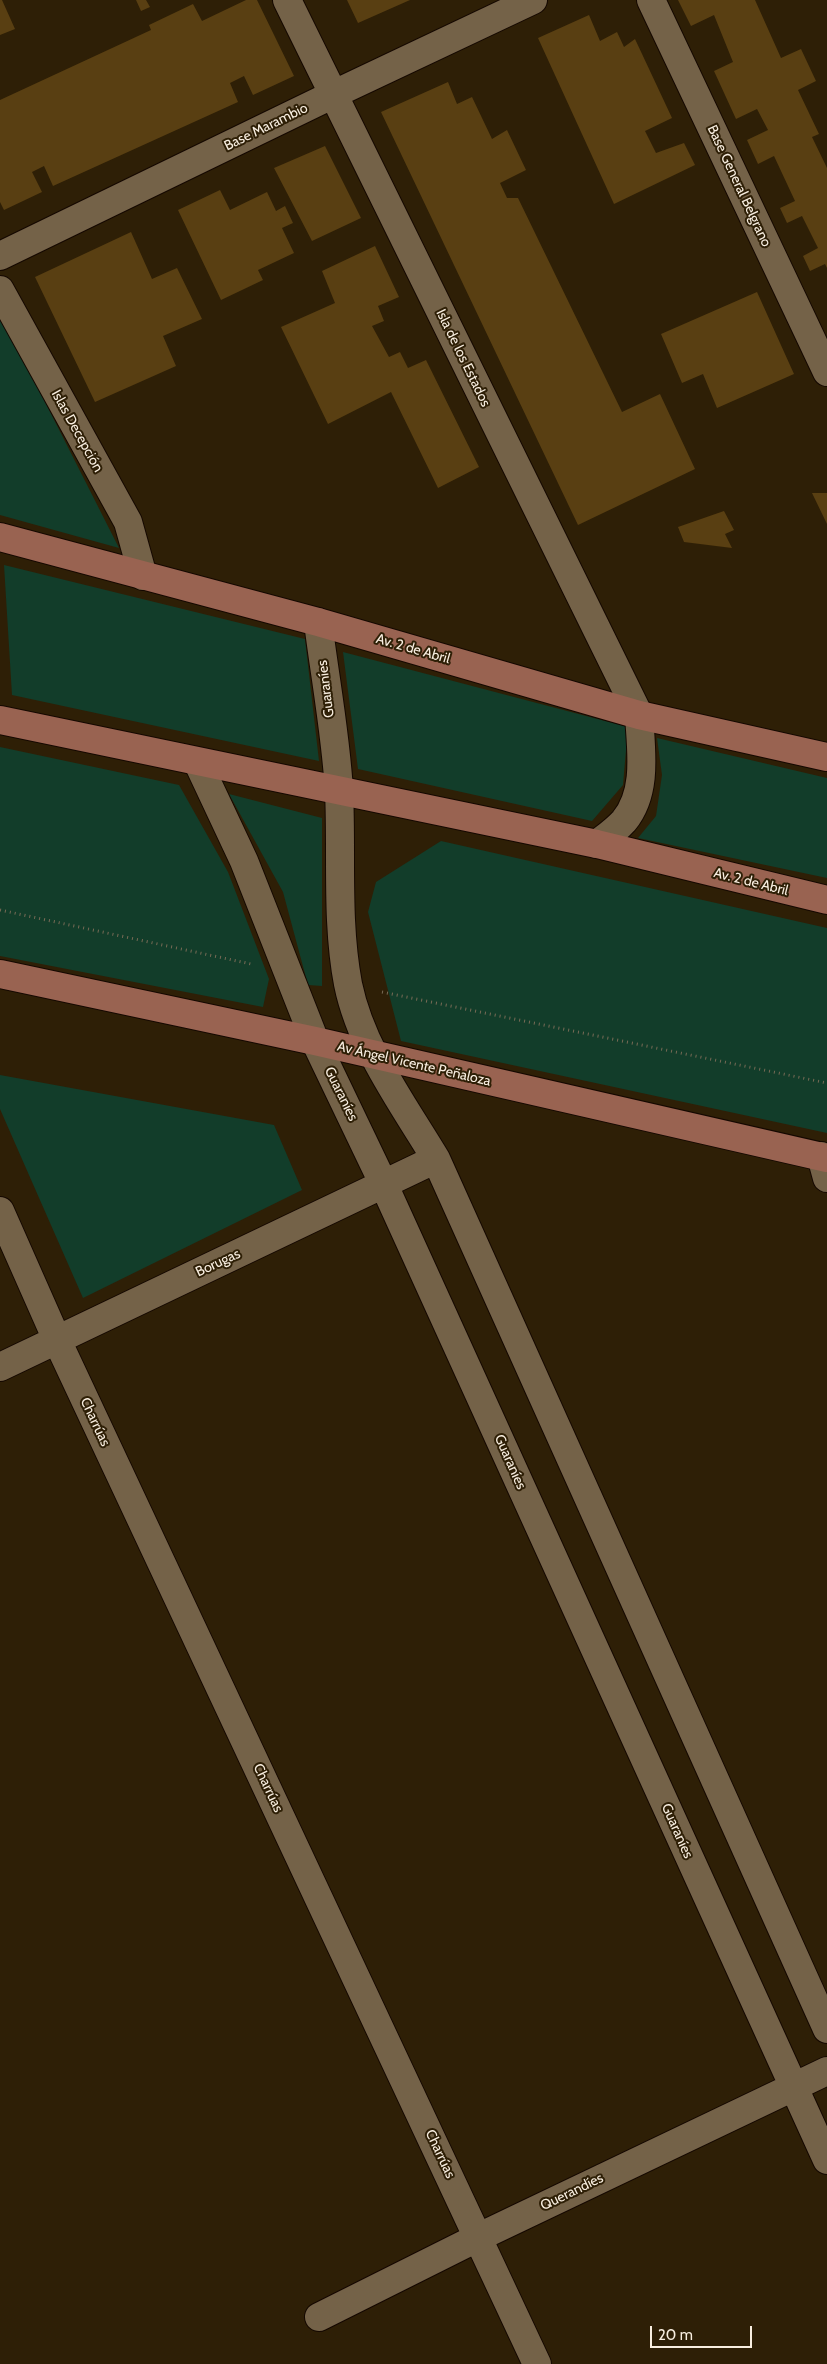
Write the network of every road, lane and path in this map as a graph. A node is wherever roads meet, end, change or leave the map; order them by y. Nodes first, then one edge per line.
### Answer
1 (287, 0) edge
2 (533, 0) edge
3 (651, 0) edge
4 (332, 95) junction
5 (0, 256) edge
6 (0, 290) edge
7 (827, 372) edge
8 (0, 538) edge
9 (144, 576) junction
10 (318, 622) junction
11 (639, 715) junction
12 (0, 720) edge
13 (827, 757) edge
14 (198, 762) junction
15 (339, 790) junction
16 (597, 844) junction
17 (827, 900) edge
18 (0, 910) edge
19 (289, 972) junction
20 (0, 974) edge
21 (348, 984) junction
22 (316, 1041) junction
23 (374, 1056) junction
24 (827, 1083) edge
25 (436, 1159) junction
26 (825, 1164) edge
27 (384, 1185) junction
28 (0, 1211) edge
29 (56, 1340) junction
30 (0, 1367) edge
31 (827, 2029) edge
32 (827, 2071) edge
33 (793, 2086) junction
34 (827, 2160) edge
35 (479, 2237) junction
36 (319, 2317) dead end
37 (537, 2364) edge

1 - 4 street, Isla de los Estados
2 - 4 street, Base Marambio
3 - 7 street, Base General Belgrano
4 - 5 street, Base Marambio
4 - 11 street, Isla de los Estados
6 - 9 street, Islas Decepción
8 - 9 main road, Av. 2 de Abril
9 - 10 main road, Av. 2 de Abril
10 - 11 main road, Av. 2 de Abril
10 - 15 street, Guaraníes
11 - 13 main road, Av. 2 de Abril
11 - 16 street
12 - 14 main road, Av. 2 de Abril
14 - 15 main road, Av. 2 de Abril
14 - 19 street, Guaraníes
15 - 16 main road, Av. 2 de Abril
15 - 21 street, Guaraníes
16 - 17 main road, Av. 2 de Abril
18 - 19 path
19 - 22 street, Guaraníes
20 - 22 main road, Av Ángel Vicente Peñaloza
21 - 23 street, Guaraníes
21 - 24 path
22 - 23 main road, Av Ángel Vicente Peñaloza
22 - 27 street, Guaraníes
23 - 25 street, Guaraníes
23 - 26 main road, Av Ángel Vicente Peñaloza
25 - 27 street, Borugas
25 - 31 street, Guaraníes
27 - 29 street, Borugas
27 - 33 street, Guaraníes
28 - 29 street, Charrúas
29 - 30 street, Borugas
29 - 35 street, Charrúas
32 - 33 street, Querandíes
33 - 34 street, Guaraníes
33 - 35 street, Querandíes
35 - 36 street, Querandíes
35 - 37 street, Charrúas

